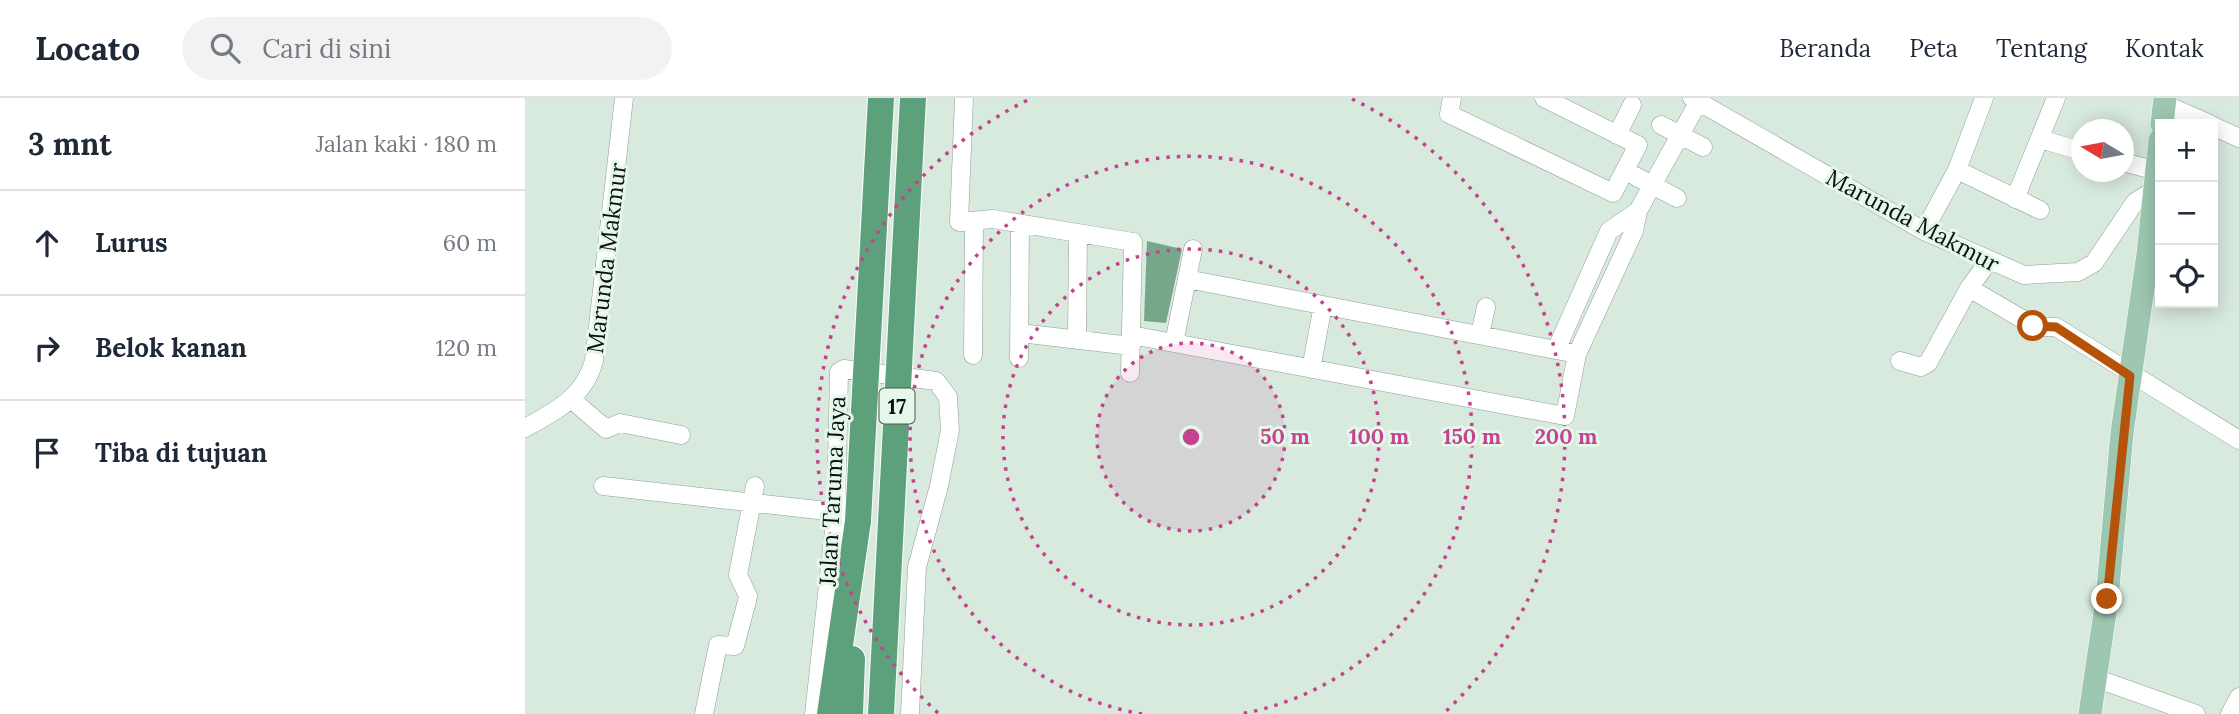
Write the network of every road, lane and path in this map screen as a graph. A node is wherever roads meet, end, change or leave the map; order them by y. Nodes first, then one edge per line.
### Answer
1 (624, 98) edge
2 (881, 98) edge
3 (913, 98) edge
4 (964, 98) edge
5 (1453, 98) edge
6 (1544, 98) edge
7 (1984, 98) edge
8 (2056, 98) edge
9 (1696, 99) edge
10 (1569, 104) edge
11 (1632, 105) dead end
12 (2164, 109) edge
13 (2193, 119) edge
14 (1661, 125) dead end
15 (2218, 128) edge
16 (1617, 135) junction
17 (1680, 135) junction
18 (2239, 138) edge
19 (2040, 139) junction
20 (1703, 147) dead end
21 (2071, 148) edge
22 (2134, 169) edge
23 (1957, 170) junction
24 (1635, 176) dead end
25 (2155, 181) junction
26 (1652, 185) junction
27 (1677, 198) dead end
28 (2015, 199) junction
29 (2040, 210) dead end
30 (1638, 211) junction
31 (974, 221) junction
32 (1020, 224) junction
33 (1924, 231) junction
34 (1079, 233) junction
35 (1192, 249) dead end
36 (1989, 261) junction
37 (1187, 279) junction
38 (1969, 288) junction
39 (1323, 305) junction
40 (1486, 307) dead end
41 (1020, 333) junction
42 (1480, 335) junction
43 (1077, 340) junction
44 (1131, 340) junction
45 (1174, 343) junction
46 (1556, 350) junction
47 (1577, 354) junction
48 (973, 355) dead end
49 (1019, 358) dead end
50 (1900, 361) dead end
51 (1311, 369) junction
52 (1131, 373) dead end
53 (2130, 376) junction
54 (571, 399) junction
55 (525, 428) edge
56 (681, 435) dead end
57 (2239, 440) edge
58 (603, 486) dead end
59 (754, 494) junction
60 (847, 517) junction
61 (2095, 678) junction
62 (2239, 697) edge
63 (704, 714) edge
64 (814, 714) edge
65 (830, 714) edge
66 (850, 714) edge
67 (881, 714) edge
68 (910, 714) edge
69 (2089, 714) edge
70 (2196, 714) edge
71 (2230, 714) edge

1 - 54 street, Marunda Makmur
2 - 60 highway, 17, bridge
3 - 67 highway, 17, bridge
4 - 31 street
5 - 16 street
6 - 10 street
7 - 23 street
8 - 19 street
9 - 17 street
9 - 33 street, Marunda Makmur
10 - 16 street
11 - 16 street
12 - 13 street
14 - 17 street
15 - 18 street
17 - 20 street
17 - 26 street
19 - 21 street
19 - 28 street
22 - 25 street
23 - 28 street
23 - 33 street
24 - 26 street
25 - 36 street, Marunda Makmur
25 - 53 main road
26 - 27 street
26 - 30 street
28 - 29 street
30 - 46 street
30 - 47 street
31 - 32 street
31 - 48 street
32 - 34 street
32 - 41 street
33 - 36 street, Marunda Makmur
34 - 43 street
34 - 44 street
35 - 37 street
36 - 38 street
37 - 39 street
37 - 45 street
38 - 50 street
38 - 53 street
39 - 42 street
39 - 51 street
40 - 42 street
41 - 43 street
41 - 49 street
42 - 46 street
43 - 44 street
44 - 45 street
44 - 52 street
45 - 51 street
46 - 47 street
47 - 51 street
53 - 57 street
53 - 61 main road
54 - 55 street, Marunda Makmur
54 - 56 street
58 - 59 street
59 - 60 street
59 - 63 street
60 - 64 street, Jalan Taruma Jaya
60 - 65 highway
60 - 66 highway, 17
60 - 68 street, Jalan Taruma Jaya
61 - 69 main road
61 - 70 street
62 - 71 street

